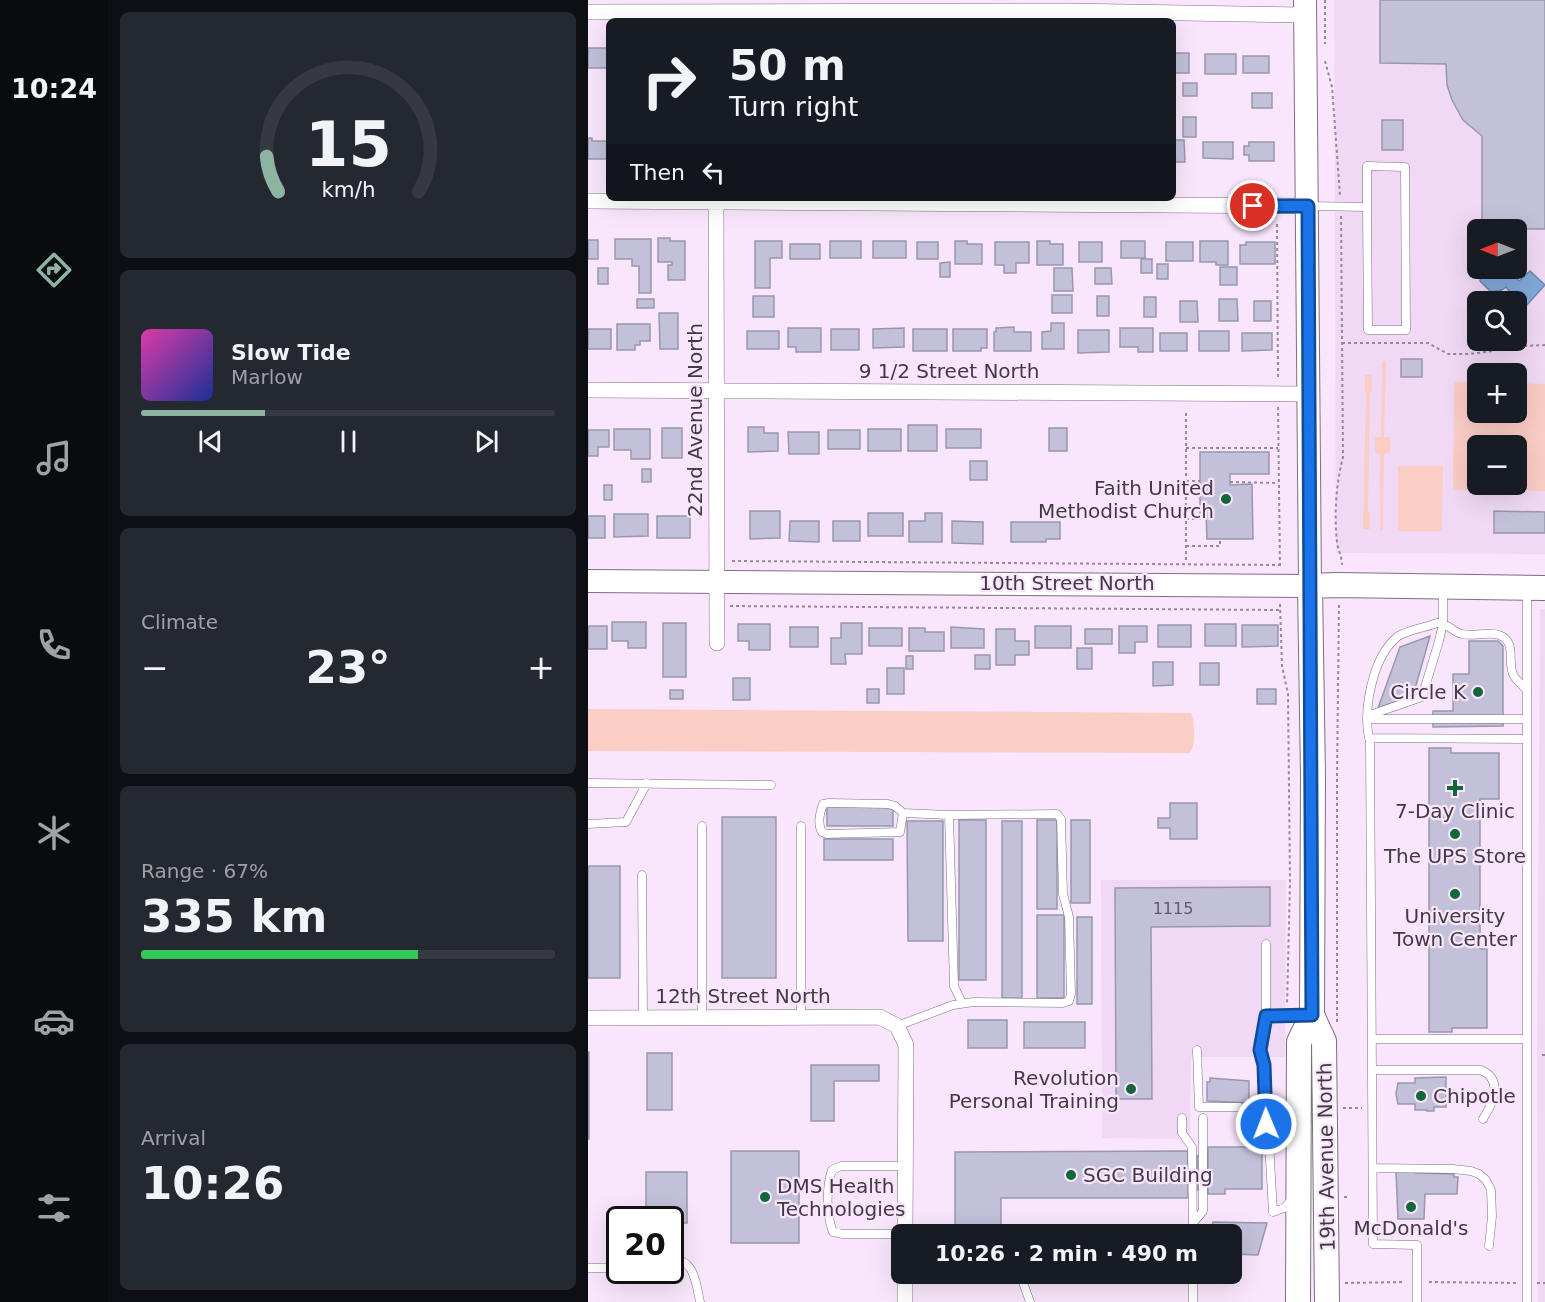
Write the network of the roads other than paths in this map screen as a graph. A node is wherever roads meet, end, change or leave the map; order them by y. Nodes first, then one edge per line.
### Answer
1 (1305, 8) edge
2 (716, 11) edge
3 (588, 12) edge
4 (588, 201) edge
5 (606, 201) edge
6 (716, 201) edge
7 (815, 201) edge
8 (1308, 206) junction
9 (1366, 207) junction
10 (588, 390) edge
11 (716, 391) junction
12 (1310, 394) junction
13 (588, 581) edge
14 (717, 581) junction
15 (1310, 586) junction
16 (1443, 586) junction
17 (1536, 588) edge
18 (1443, 623) junction
19 (717, 643) dead end
20 (1527, 690) junction
21 (1367, 717) junction
22 (1527, 719) junction
23 (1369, 738) junction
24 (1527, 739) junction
25 (588, 783) edge
26 (647, 783) junction
27 (771, 785) dead end
28 (903, 813) junction
29 (949, 815) junction
30 (588, 824) edge
31 (702, 826) dead end
32 (801, 826) dead end
33 (642, 875) dead end
34 (1266, 944) dead end
35 (962, 1003) junction
36 (1312, 1015) junction
37 (1266, 1016) junction
38 (702, 1017) junction
39 (801, 1017) junction
40 (588, 1018) edge
41 (643, 1018) junction
42 (897, 1026) junction
43 (1372, 1039) junction
44 (1527, 1039) junction
45 (1197, 1050) dead end
46 (1372, 1070) junction
47 (1182, 1118) dead end
48 (1203, 1118) dead end
49 (1255, 1118) dead end
50 (1483, 1119) dead end
51 (905, 1166) junction
52 (1373, 1168) junction
53 (1298, 1192) junction
54 (1192, 1223) joint
55 (905, 1224) edge
56 (891, 1234) edge
57 (1489, 1246) dead end
58 (684, 1261) edge
59 (588, 1268) edge
60 (606, 1268) edge
61 (905, 1284) edge
62 (1024, 1284) edge
63 (1193, 1284) edge
64 (1336, 1296) edge
65 (700, 1302) edge
66 (905, 1302) edge
67 (1030, 1302) edge
68 (1193, 1302) edge
69 (1298, 1302) edge
70 (1417, 1302) edge
71 (1527, 1302) edge

1 - 2 street
1 - 8 street, 19th Avenue North
2 - 3 street
4 - 5 street
6 - 11 street, 22nd Avenue North
7 - 8 street
8 - 9 lane
8 - 12 street, 19th Avenue North
9 - 9 lane
10 - 11 street, 9 1/2 Street North
11 - 12 street, 9 1/2 Street North
11 - 14 street, 22nd Avenue North
12 - 15 street, 19th Avenue North
13 - 14 street, 10th Street North
14 - 15 street, 10th Street North
14 - 19 street, 22nd Avenue North
15 - 16 main road, 10th Street North
15 - 36 main road, 19th Avenue North
16 - 17 main road, 10th Street North
16 - 18 lane
17 - 20 lane
18 - 20 lane
18 - 21 lane
18 - 21 lane
20 - 22 lane
21 - 22 lane
21 - 23 lane
22 - 24 lane
23 - 24 lane
23 - 43 lane
24 - 44 lane
25 - 26 lane
26 - 27 lane
26 - 30 lane
28 - 28 lane
28 - 29 lane
29 - 35 lane
29 - 35 lane
31 - 38 lane
32 - 39 lane
33 - 41 lane
34 - 37 lane
35 - 42 lane
36 - 37 lane
36 - 53 main road, 19th Avenue North
36 - 64 main road, 19th Avenue North
37 - 53 lane
38 - 39 street, 12th Street North
38 - 41 street, 12th Street North
39 - 42 street, 12th Street North
40 - 41 street, 12th Street North
42 - 51 street
43 - 44 lane
43 - 46 lane
44 - 71 lane
45 - 49 lane
46 - 50 lane
46 - 52 lane
47 - 54 lane
48 - 54 lane
51 - 55 street
51 - 56 lane
52 - 57 lane
52 - 70 lane
53 - 69 main road, 19th Avenue North
58 - 65 lane
59 - 60 lane
61 - 66 street
62 - 67 lane
63 - 68 lane

